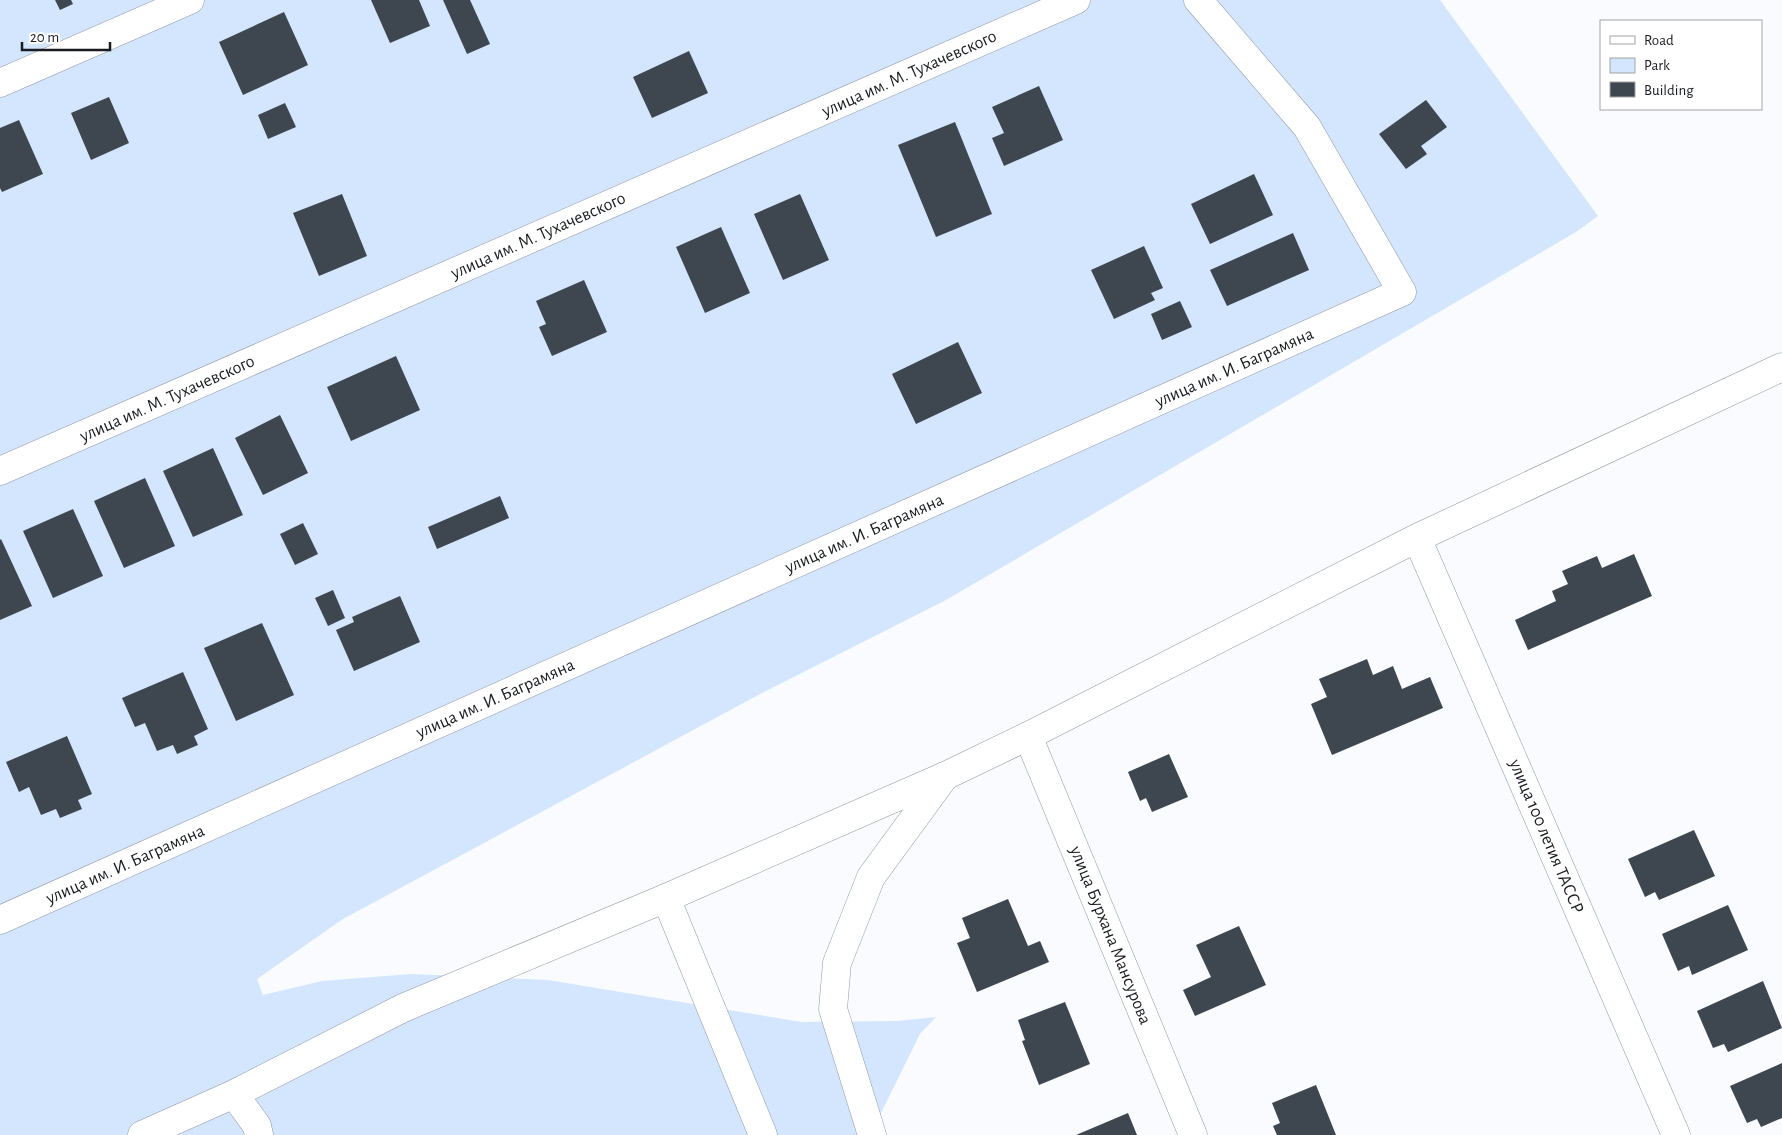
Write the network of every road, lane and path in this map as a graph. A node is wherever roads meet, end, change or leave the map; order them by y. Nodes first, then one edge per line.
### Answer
1 (190, 0) edge
2 (1076, 0) edge
3 (1198, 0) edge
4 (0, 83) edge
5 (1782, 367) edge
6 (0, 471) edge
7 (1418, 538) junction
8 (1028, 736) junction
9 (945, 776) junction
10 (666, 898) junction
11 (0, 920) edge
12 (234, 1094) junction
13 (142, 1135) edge
14 (259, 1135) edge
15 (763, 1135) edge
16 (872, 1135) edge
17 (1193, 1135) edge
18 (1676, 1135) edge

1 - 4 street
2 - 6 street, улица им. М. Тухачевского
3 - 11 street, улица им. И. Баграмяна
5 - 7 street
7 - 8 street
7 - 18 street, улица 100 летия ТАССР
8 - 9 street
8 - 17 street, улица Бурхана Мансурова
9 - 10 street
9 - 16 street
10 - 12 street
10 - 15 street
12 - 13 street
12 - 14 street

